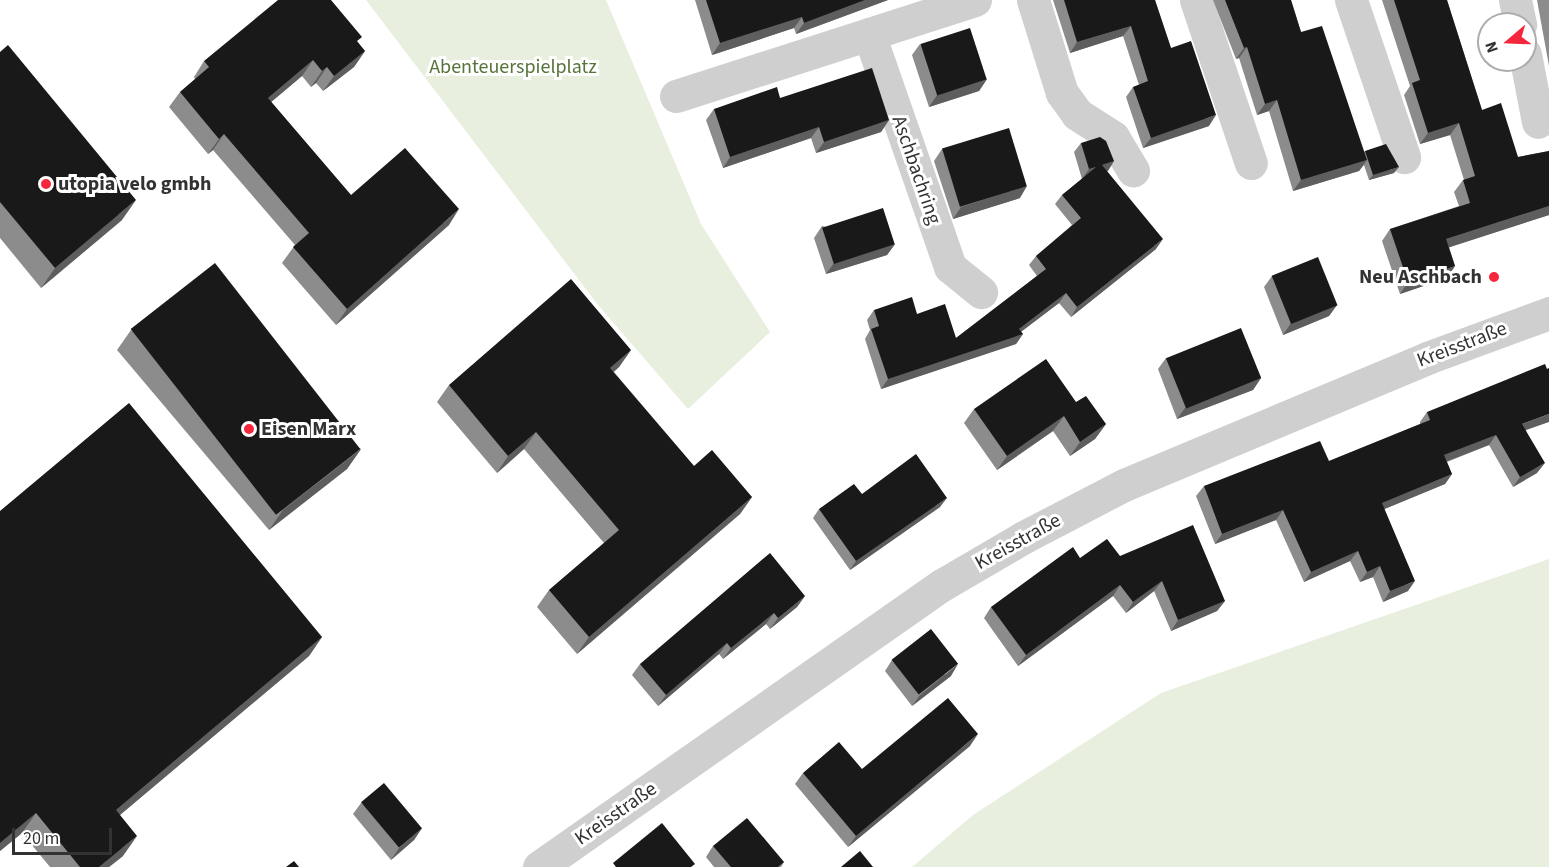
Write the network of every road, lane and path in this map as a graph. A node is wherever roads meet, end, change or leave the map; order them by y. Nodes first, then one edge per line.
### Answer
1 (975, 0) edge
2 (1033, 0) edge
3 (1196, 0) edge
4 (1351, 0) edge
5 (869, 34) junction
6 (1528, 72) edge
7 (676, 96) dead end
8 (1538, 122) dead end
9 (1404, 157) dead end
10 (1251, 163) dead end
11 (1133, 170) dead end
12 (981, 292) dead end
13 (1549, 313) edge
14 (539, 867) edge

1 - 5 street
2 - 11 street
3 - 10 street
4 - 9 street
5 - 7 street
5 - 12 street, Aschbachring
6 - 8 street
13 - 14 street, Kreisstraße

